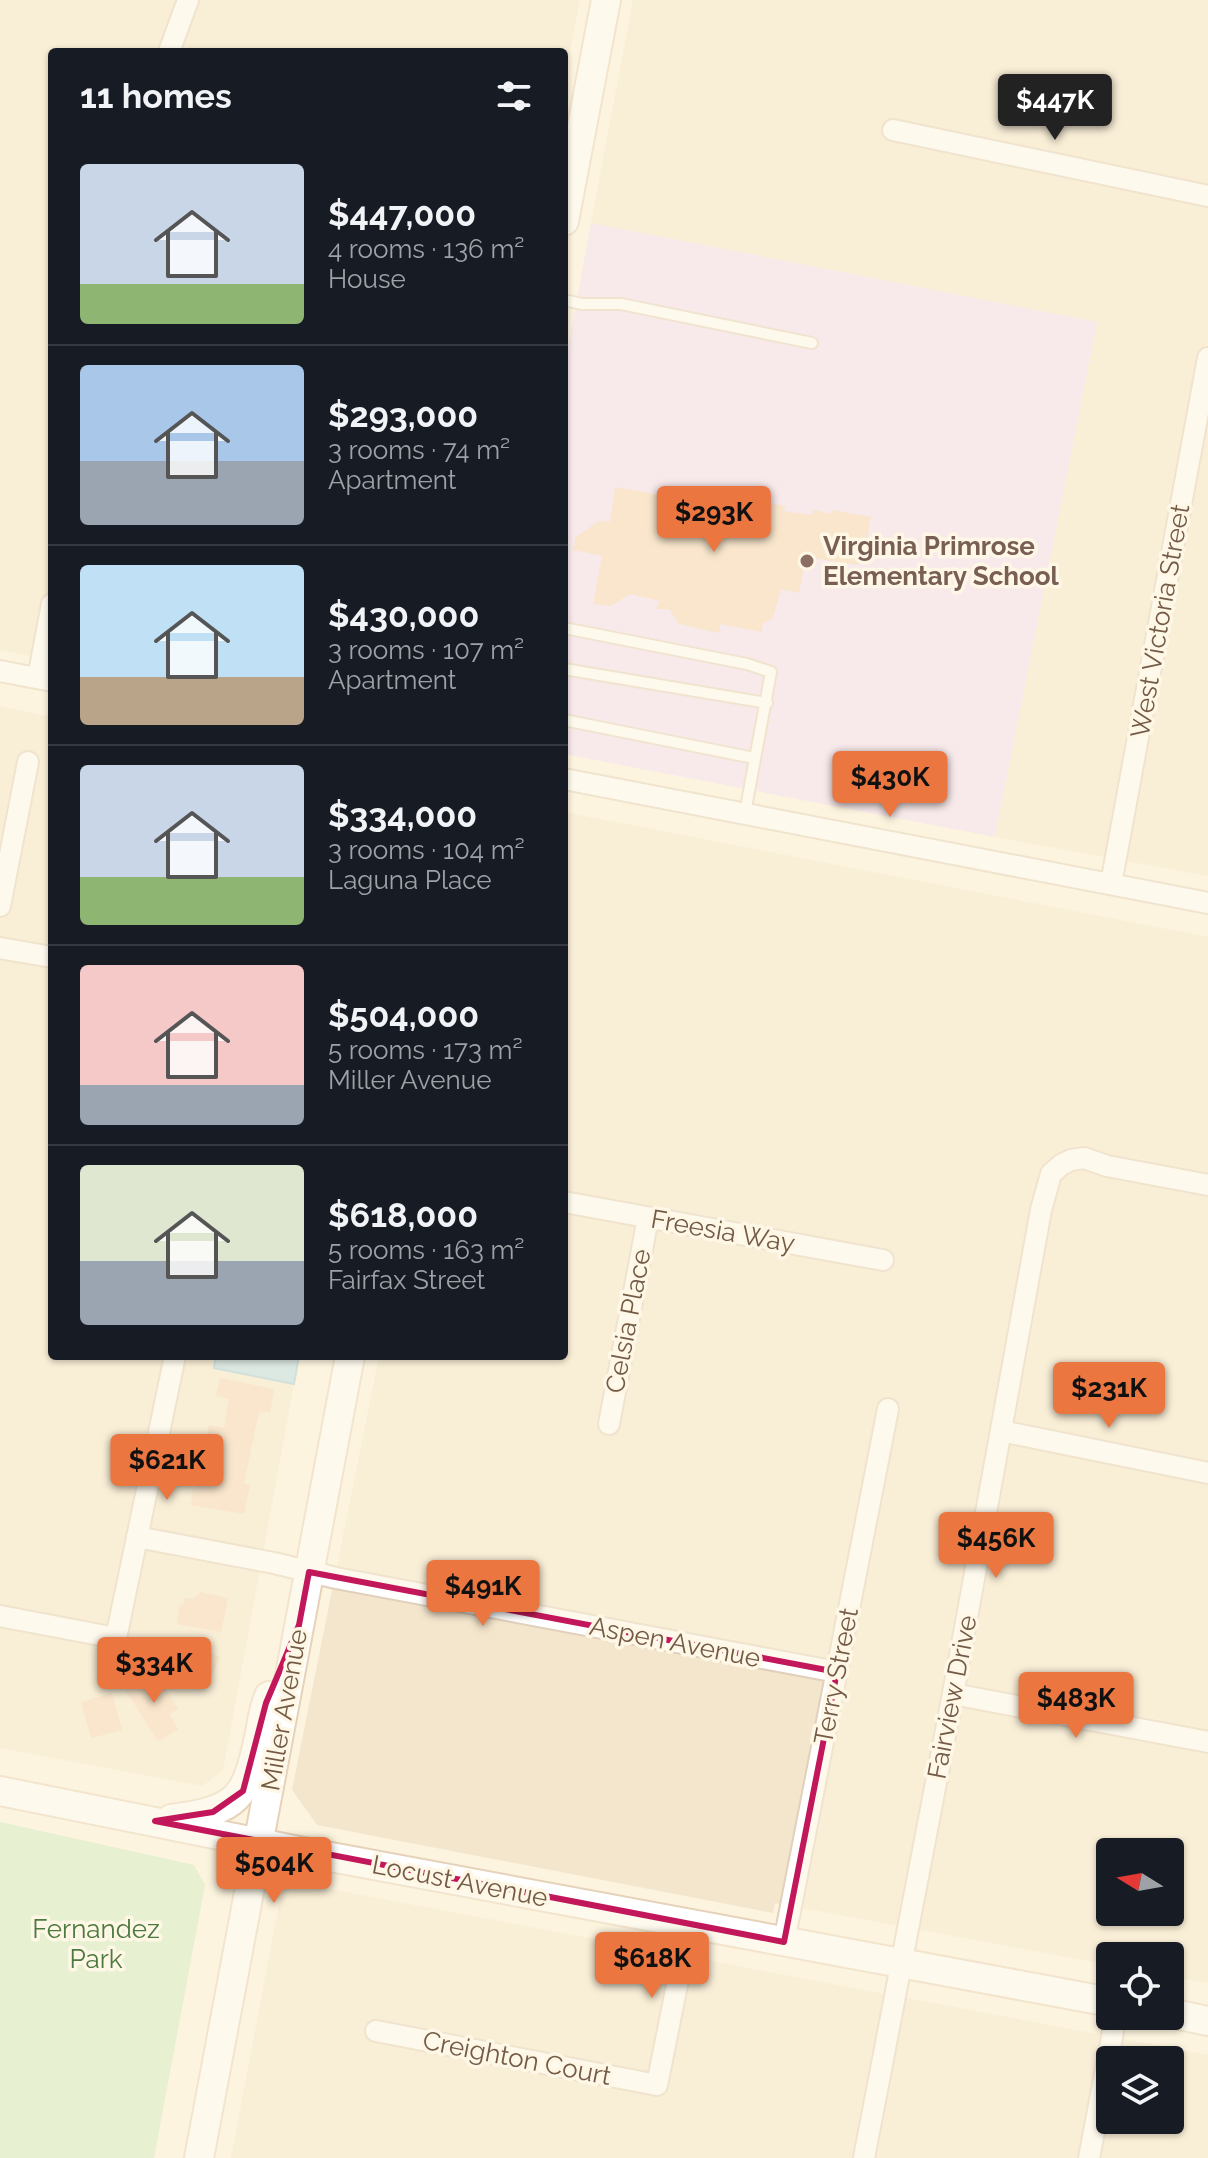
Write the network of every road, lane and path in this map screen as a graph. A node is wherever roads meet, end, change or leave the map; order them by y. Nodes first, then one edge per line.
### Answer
1 (188, 0) edge
2 (606, 0) edge
3 (170, 48) edge
4 (893, 130) dead end
5 (1208, 196) edge
6 (568, 200) edge
7 (568, 301) edge
8 (812, 343) dead end
9 (1208, 358) edge
10 (568, 629) edge
11 (48, 647) edge
12 (568, 670) edge
13 (0, 671) edge
14 (45, 680) edge
15 (767, 703) junction
16 (568, 721) edge
17 (754, 758) junction
18 (28, 762) dead end
19 (568, 780) edge
20 (745, 813) junction
21 (1111, 884) junction
22 (1208, 903) edge
23 (0, 906) edge
24 (0, 948) edge
25 (48, 956) edge
26 (1208, 1185) edge
27 (568, 1203) edge
28 (648, 1218) junction
29 (883, 1260) dead end
30 (174, 1360) edge
31 (349, 1360) edge
32 (888, 1409) dead end
33 (609, 1424) dead end
34 (1001, 1431) junction
35 (1208, 1473) edge
36 (137, 1537) junction
37 (309, 1572) junction
38 (0, 1616) edge
39 (299, 1625) junction
40 (837, 1672) junction
41 (953, 1694) junction
42 (1208, 1742) edge
43 (0, 1791) edge
44 (155, 1821) junction
45 (259, 1843) junction
46 (689, 1925) junction
47 (784, 1942) junction
48 (900, 1962) junction
49 (1096, 1999) edge
50 (1184, 2016) edge
51 (1208, 2021) edge
52 (1113, 2030) edge
53 (376, 2031) dead end
54 (199, 2158) edge
55 (864, 2158) edge
56 (1089, 2158) edge

1 - 3 street
2 - 6 street
4 - 5 street
7 - 8 lane
9 - 21 street, West Victoria Street
10 - 15 lane
11 - 14 street
12 - 15 lane
13 - 14 street
15 - 17 lane
16 - 17 lane
17 - 20 lane
18 - 23 street
19 - 20 street
20 - 21 street
21 - 22 street
24 - 25 street
26 - 34 street, Fairview Drive
27 - 28 street, Freesia Way
28 - 29 street, Freesia Way
28 - 33 street, Celsia Place
30 - 36 street
31 - 37 street, Miller Avenue
32 - 40 street, Terry Street
34 - 35 street
34 - 41 street, Fairview Drive
36 - 37 street, Aspen Avenue
36 - 38 street
37 - 39 street, Miller Avenue
37 - 40 street, Aspen Avenue
39 - 44 street
39 - 45 street, Miller Avenue
40 - 47 street, Terry Street
41 - 42 street
41 - 48 street, Fairview Drive
43 - 44 street, Locust Avenue
44 - 45 street, Locust Avenue
45 - 46 street, Locust Avenue
45 - 54 street, Miller Avenue
46 - 47 street, Locust Avenue
46 - 53 street, Creighton Court
47 - 48 street, Locust Avenue
48 - 49 street, Locust Avenue
48 - 55 street, Fairview Drive
50 - 51 street
52 - 56 street

